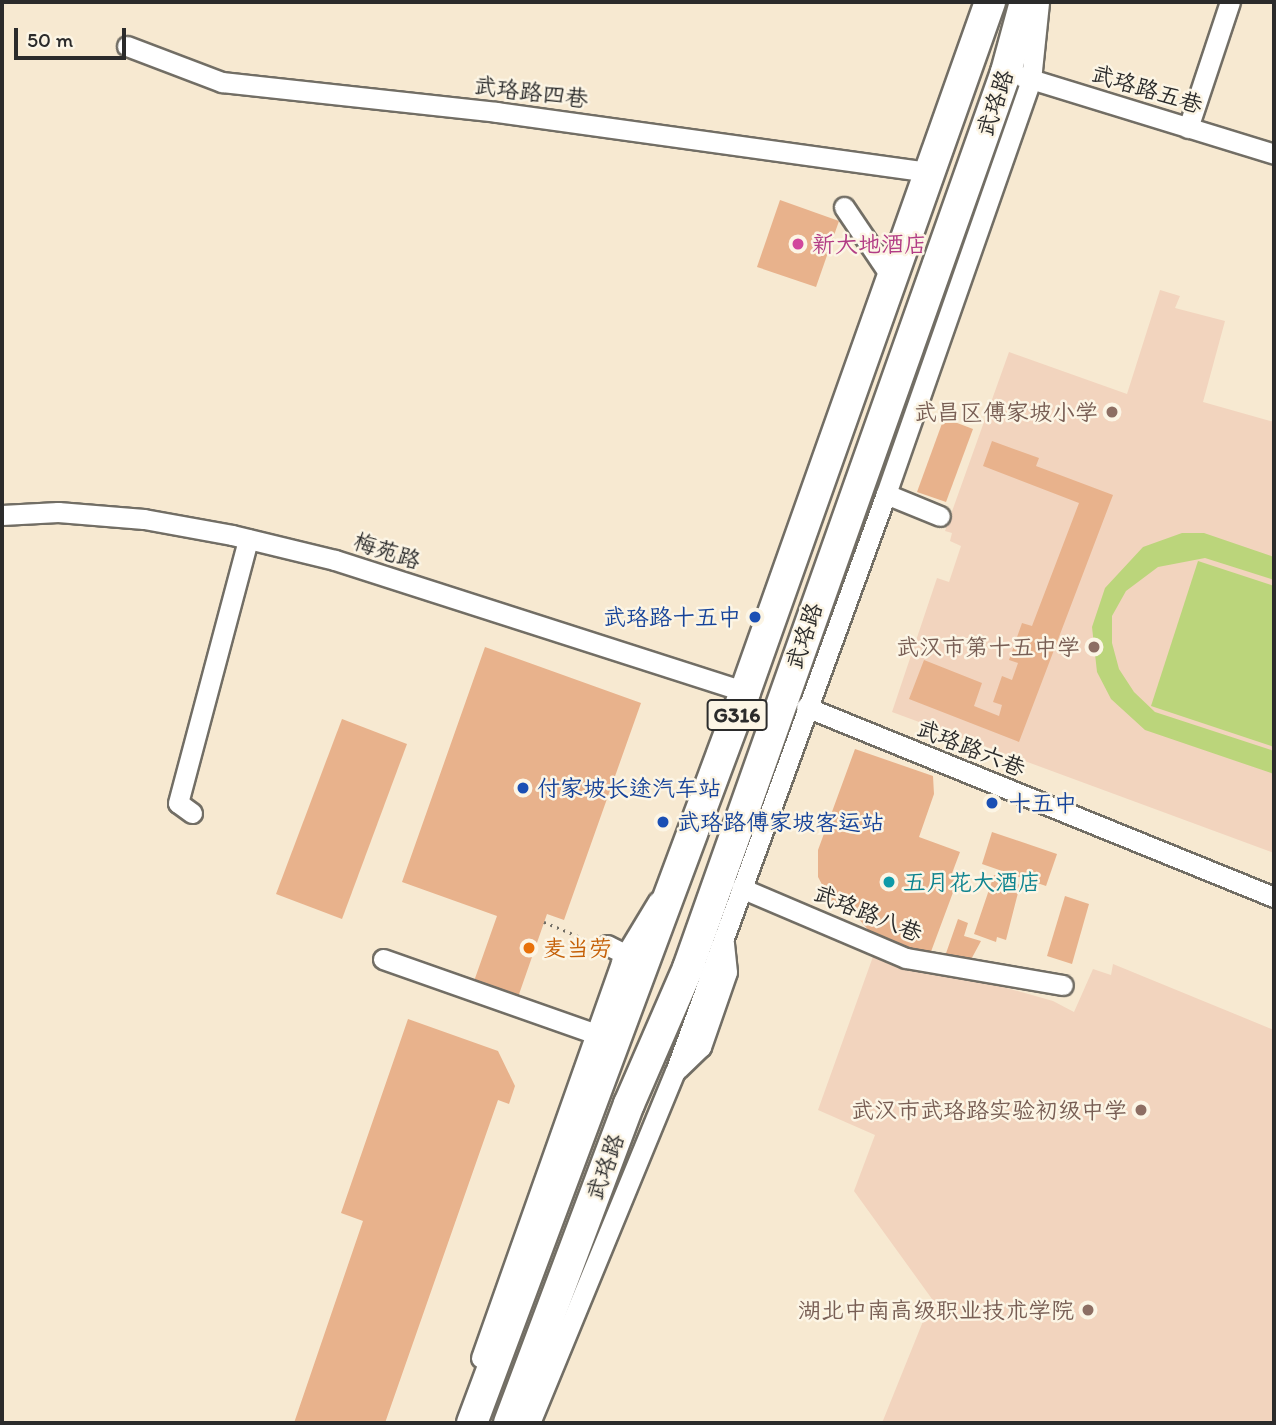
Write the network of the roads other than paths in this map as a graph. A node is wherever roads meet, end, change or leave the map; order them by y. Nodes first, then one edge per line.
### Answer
1 (990, 2) edge
2 (1025, 2) edge
3 (1039, 2) edge
4 (1230, 2) edge
5 (127, 46) dead end
6 (1019, 76) junction
7 (1188, 128) junction
8 (1274, 154) edge
9 (933, 173) junction
10 (844, 207) dead end
11 (894, 281) junction
12 (886, 494) junction
13 (2, 515) edge
14 (940, 516) dead end
15 (248, 539) junction
16 (745, 692) junction
17 (806, 707) junction
18 (192, 813) dead end
19 (680, 868) junction
20 (741, 888) junction
21 (1274, 897) edge
22 (600, 944) road end
23 (625, 954) junction
24 (383, 959) dead end
25 (1063, 985) dead end
26 (596, 1034) junction
27 (458, 1423) edge
28 (472, 1423) edge
29 (509, 1423) edge
30 (530, 1423) edge

1 - 9 highway, 武珞路 / G316
2 - 6 highway, 武珞路 / G316
3 - 6 street, 武珞路
4 - 7 street
5 - 9 street, 武珞路四巷
6 - 7 street, 武珞路五巷
6 - 12 street, 武珞路
6 - 29 highway, 武珞路 / G316
7 - 8 street, 武珞路五巷
9 - 11 highway, 武珞路 / G316
10 - 11 street
11 - 16 highway, 武珞路 / G316
12 - 14 street
12 - 17 street, 武珞路
13 - 15 street, 梅苑路
15 - 16 street, 梅苑路
15 - 18 street
16 - 19 highway, 武珞路 / G316
17 - 20 street, 武珞路
17 - 21 street, 武珞路六巷
19 - 23 street, 武珞路
19 - 28 highway, 武珞路 / G316
20 - 25 street, 武珞路八巷
20 - 30 street, 武珞路
22 - 23 street
23 - 26 street, 武珞路
24 - 26 street
26 - 27 street, 武珞路

